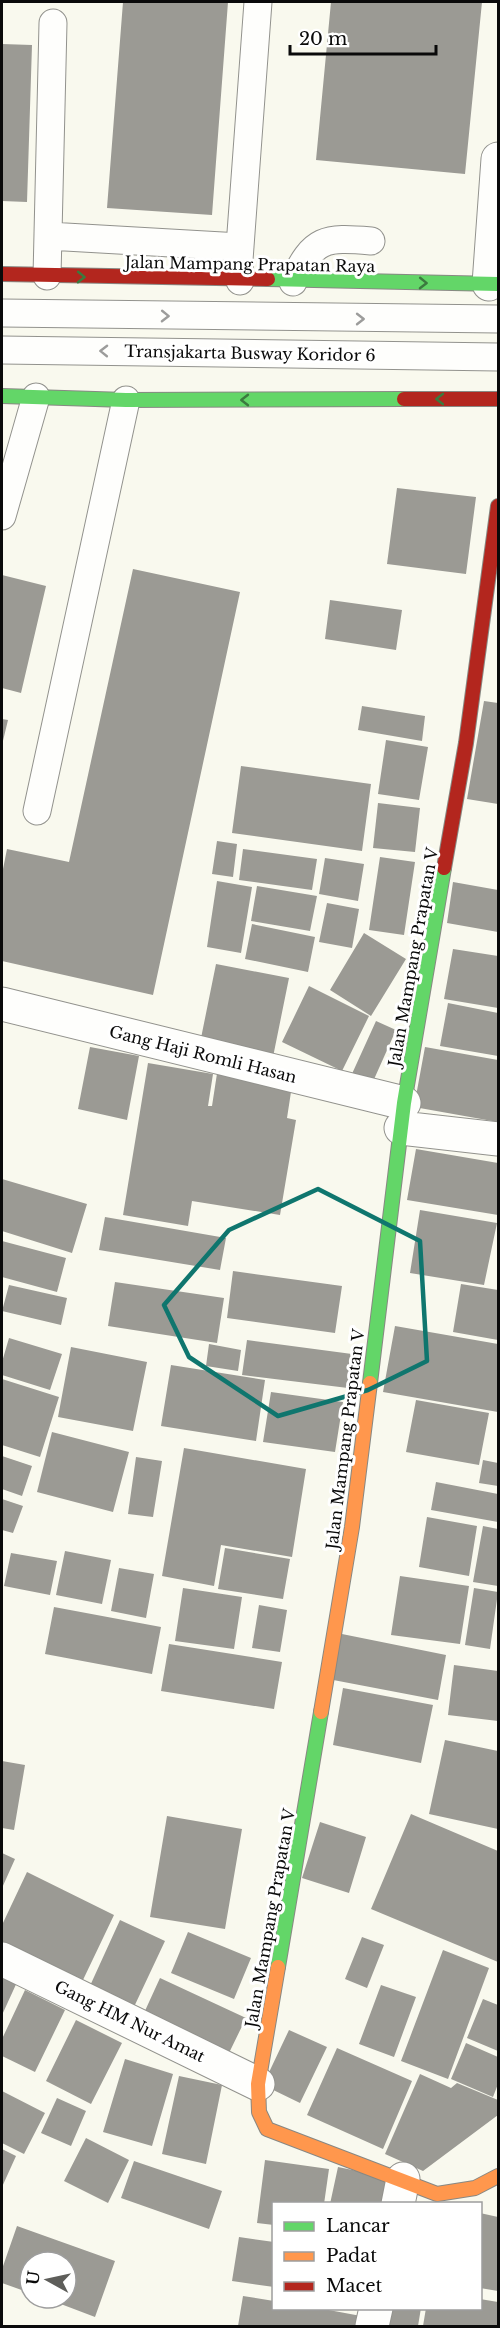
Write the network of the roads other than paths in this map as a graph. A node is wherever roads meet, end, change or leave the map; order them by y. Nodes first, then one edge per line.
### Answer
1 (258, 2) edge
2 (53, 22) dead end
3 (498, 159) edge
4 (48, 236) junction
5 (371, 241) dead end
6 (240, 247) junction
7 (2, 274) edge
8 (47, 276) junction
9 (240, 281) junction
10 (293, 282) junction
11 (494, 284) edge
12 (2, 314) edge
13 (498, 319) edge
14 (2, 350) edge
15 (498, 357) edge
16 (2, 396) edge
17 (36, 397) junction
18 (498, 399) edge
19 (126, 400) junction
20 (498, 506) edge
21 (2, 516) edge
22 (37, 811) dead end
23 (2, 1004) edge
24 (403, 1116) junction
25 (498, 1138) edge
26 (2, 1959) edge
27 (258, 2084) junction
28 (498, 2176) edge
29 (400, 2191) edge
30 (376, 2310) edge
31 (372, 2326) edge

1 - 6 lane
2 - 4 lane
3 - 11 street
4 - 6 lane
4 - 8 lane
5 - 10 lane
6 - 9 lane
7 - 8 street, Jalan Mampang Prapatan Raya
8 -> 9 street, Jalan Mampang Prapatan Raya
9 - 10 street, Jalan Mampang Prapatan Raya
10 -> 11 street, Jalan Mampang Prapatan Raya
12 -> 13 lane
15 -> 14 lane, Transjakarta Busway Koridor 6
16 - 17 street
17 - 19 street
17 - 21 lane
18 -> 19 street
19 - 22 lane
20 - 24 street, Jalan Mampang Prapatan V
23 - 24 street, Gang Haji Romli Hasan
24 - 25 street, Gang Haji Romli Hasan
24 - 27 street, Jalan Mampang Prapatan V
26 - 27 street, Gang HM Nur Amat
27 - 29 street, Jalan Mampang Prapatan V
28 - 29 street, Jalan Mampang Prapatan V
30 - 31 street

